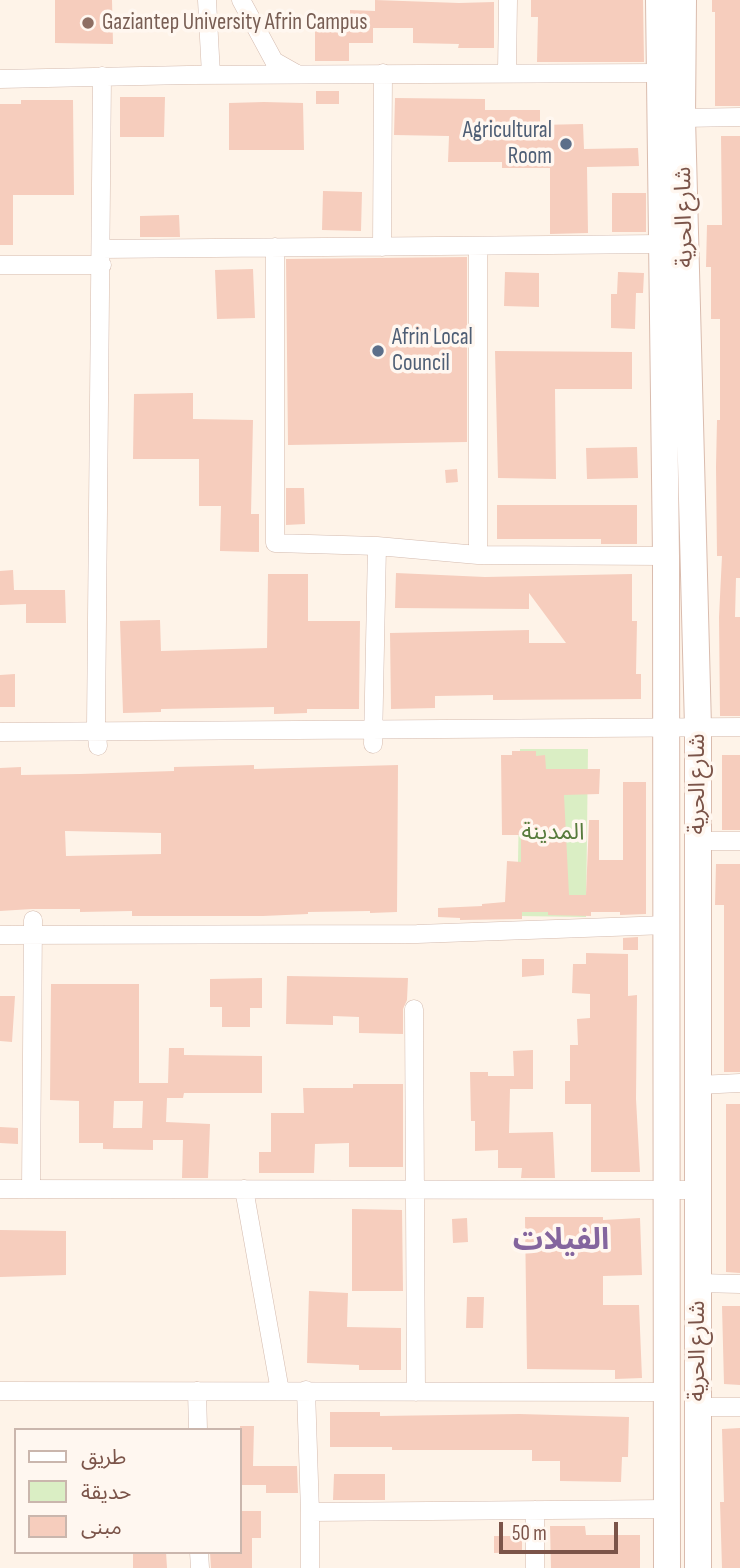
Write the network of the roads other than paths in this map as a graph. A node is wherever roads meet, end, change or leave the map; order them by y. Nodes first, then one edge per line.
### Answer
1 (207, 0) edge
2 (241, 0) edge
3 (508, 0) edge
4 (659, 0) edge
5 (683, 0) edge
6 (507, 72) junction
7 (383, 73) junction
8 (660, 73) junction
9 (297, 74) junction
10 (211, 75) junction
11 (102, 76) junction
12 (0, 79) edge
13 (740, 117) edge
14 (682, 118) junction
15 (673, 178) junction
16 (662, 244) junction
17 (478, 246) junction
18 (275, 247) junction
19 (382, 247) junction
20 (102, 257) junction
21 (0, 265) edge
22 (377, 546) junction
23 (478, 555) junction
24 (666, 556) junction
25 (665, 727) junction
26 (698, 727) junction
27 (740, 727) edge
28 (0, 732) edge
29 (373, 736) junction
30 (98, 738) junction
31 (698, 841) junction
32 (740, 841) edge
33 (667, 925) junction
34 (33, 928) junction
35 (0, 935) edge
36 (414, 1009) dead end
37 (740, 1083) edge
38 (698, 1085) junction
39 (0, 1189) edge
40 (31, 1189) junction
41 (244, 1189) junction
42 (416, 1189) junction
43 (665, 1189) junction
44 (698, 1189) junction
45 (698, 1283) junction
46 (740, 1284) edge
47 (306, 1390) junction
48 (0, 1391) edge
49 (197, 1391) junction
50 (280, 1391) junction
51 (416, 1392) junction
52 (666, 1392) junction
53 (698, 1407) junction
54 (740, 1407) edge
55 (198, 1428) edge
56 (668, 1509) junction
57 (535, 1510) junction
58 (310, 1512) junction
59 (310, 1568) edge
60 (536, 1568) edge
61 (667, 1568) edge
62 (698, 1568) edge

1 - 10 street
2 - 9 street
3 - 6 street
4 - 8 main road, شارع الحرية
5 - 14 main road, شارع الحرية
6 - 7 street
6 - 8 street
7 - 9 street
7 - 19 street
8 - 15 main road, شارع الحرية
9 - 10 street
10 - 11 street
11 - 12 street
11 - 20 street
13 - 14 street
14 - 15 main road, شارع الحرية
15 - 16 main road, شارع الحرية
15 - 26 main road, شارع الحرية
16 - 17 street
16 - 24 main road, شارع الحرية
17 - 19 street
17 - 23 street
18 - 19 street
18 - 20 street
18 - 22 street
20 - 21 street
20 - 30 street
22 - 23 street
22 - 29 street
23 - 24 street
24 - 25 main road, شارع الحرية
25 - 26 street
25 - 29 street
25 - 33 main road, شارع الحرية
26 - 27 street
26 - 31 main road, شارع الحرية
28 - 30 street
29 - 30 street
31 - 32 street
31 - 38 main road, شارع الحرية
33 - 34 street
33 - 43 main road, شارع الحرية
34 - 35 street
34 - 40 street
36 - 42 street
37 - 38 street
38 - 44 main road, شارع الحرية
39 - 40 street
40 - 41 street
41 - 42 street
41 - 50 street
42 - 43 street
42 - 51 street
43 - 44 street
43 - 52 main road, شارع الحرية
44 - 45 main road, شارع الحرية
45 - 46 street
45 - 53 main road, شارع الحرية
47 - 50 street
47 - 51 street
47 - 58 street
48 - 49 street
49 - 50 street
49 - 55 street
51 - 52 street
52 - 56 main road, شارع الحرية
53 - 54 street
53 - 62 main road, شارع الحرية
56 - 57 street
56 - 61 main road, شارع الحرية
57 - 58 street
57 - 60 street
58 - 59 street

